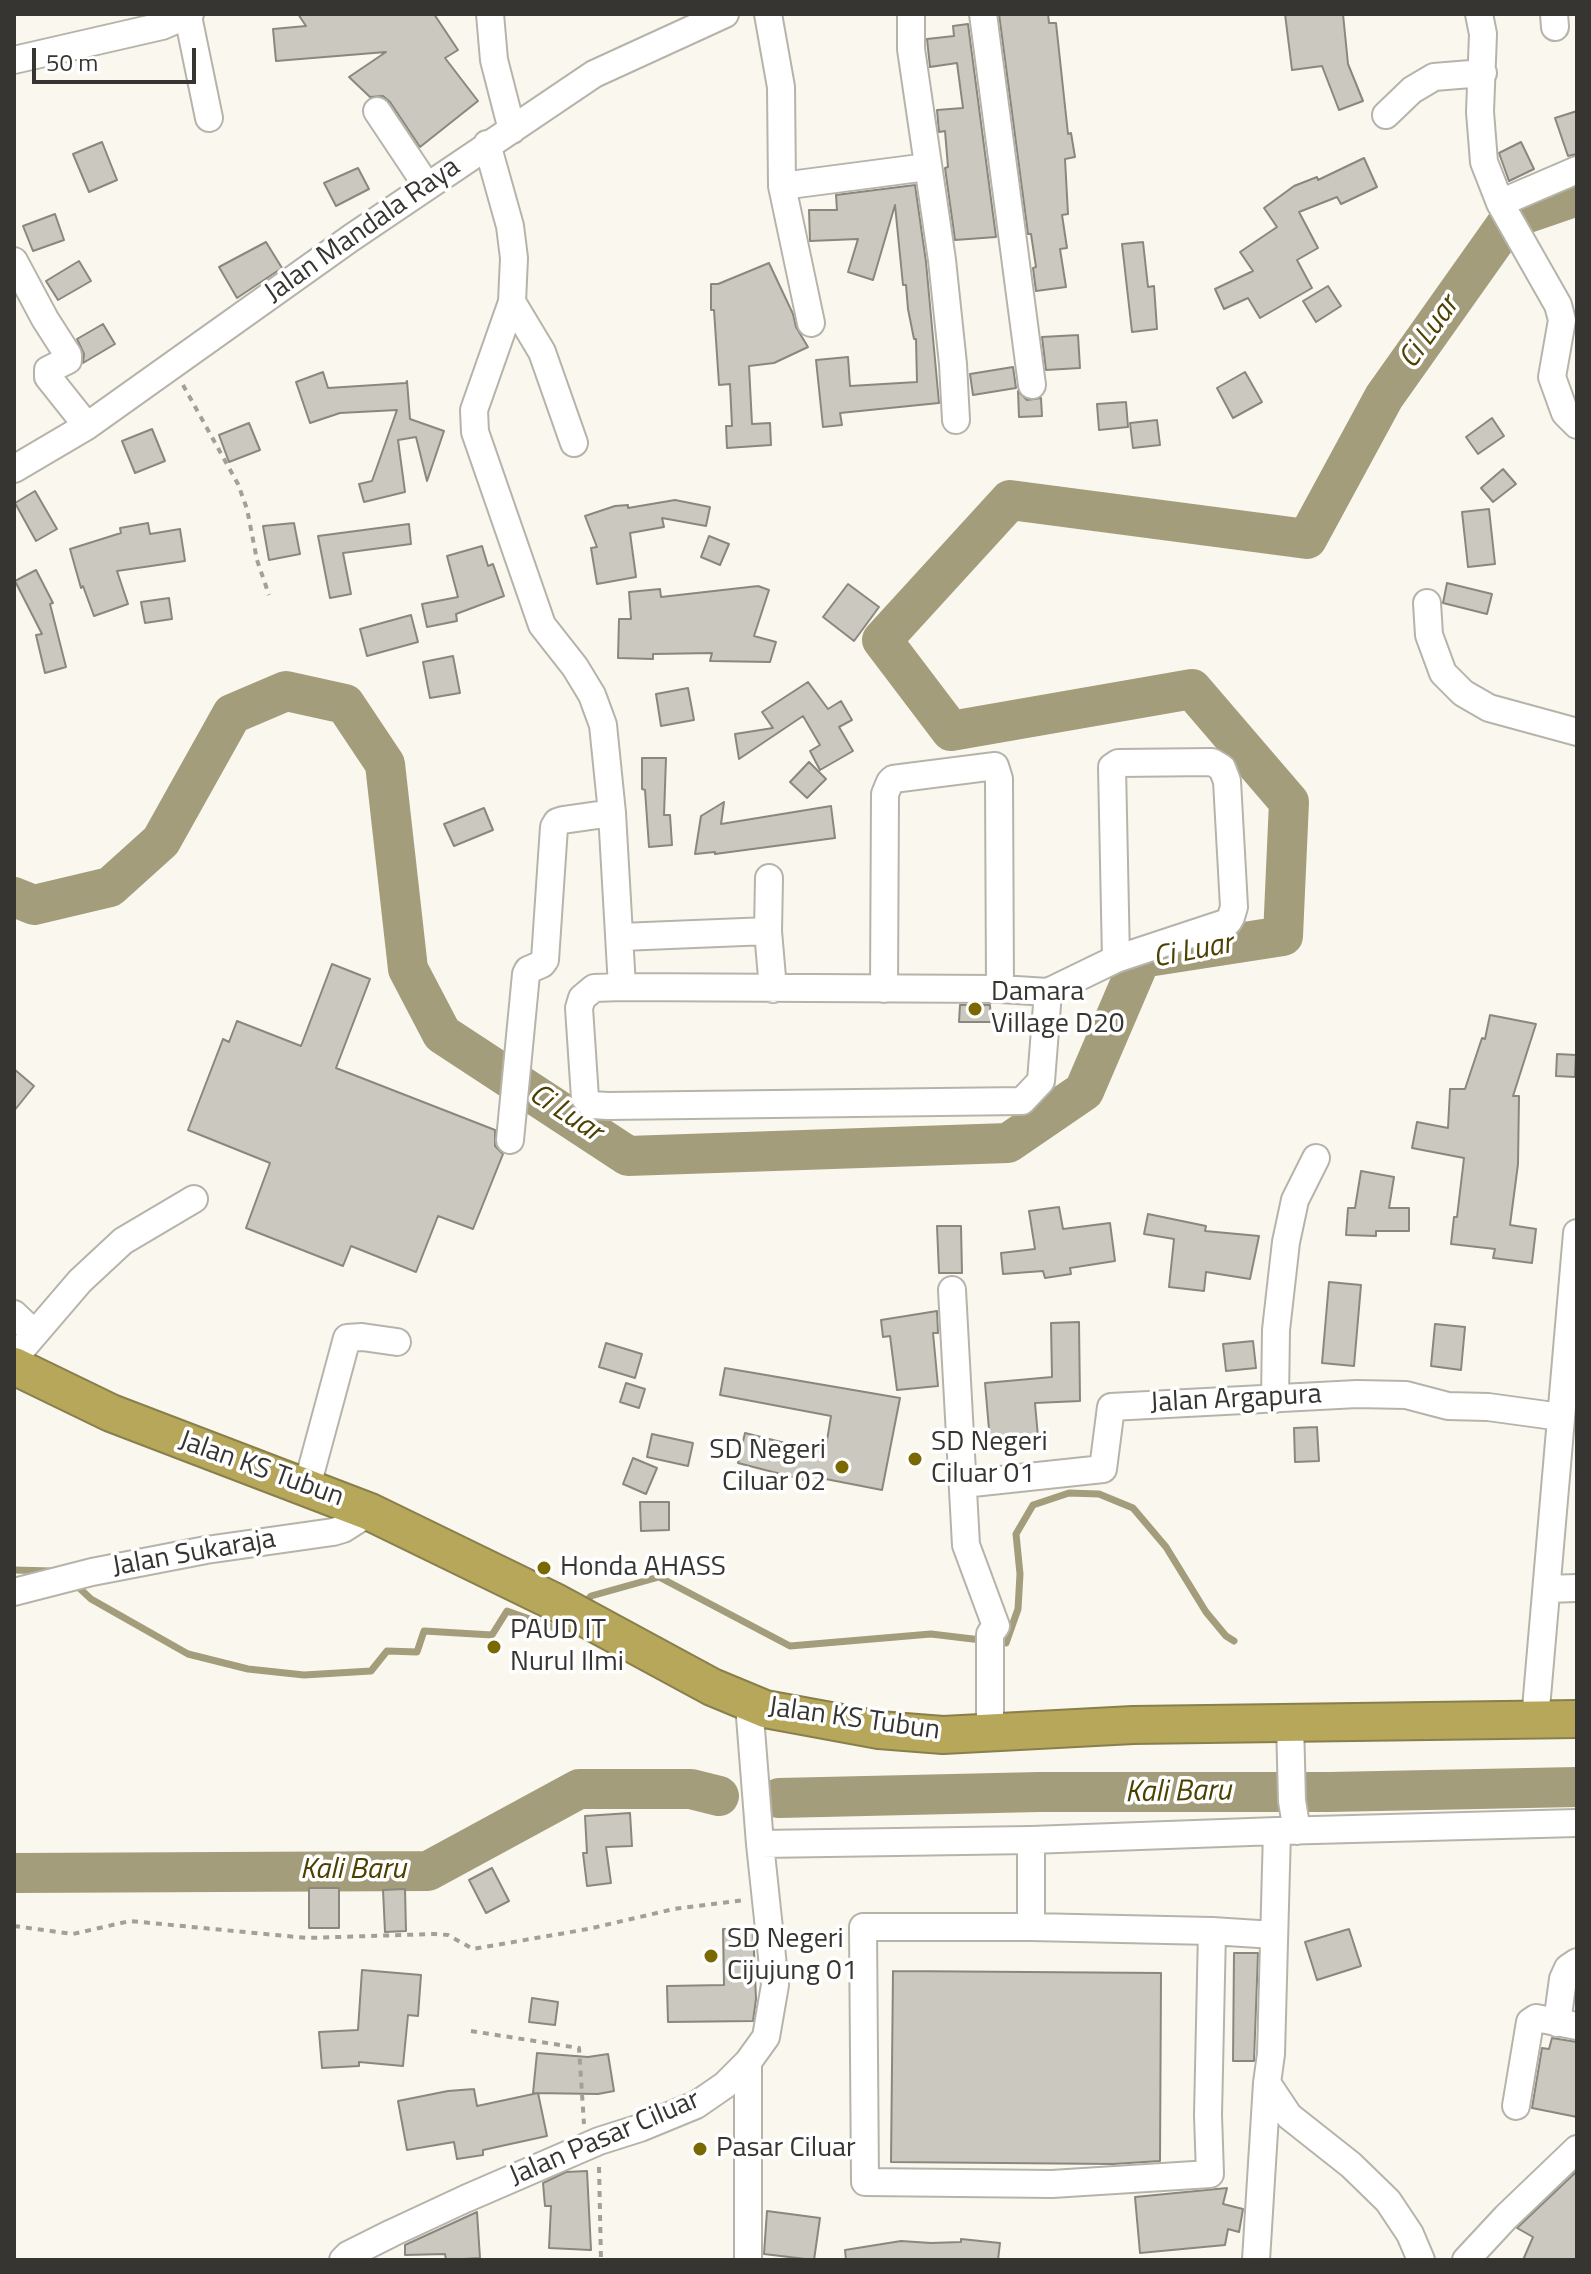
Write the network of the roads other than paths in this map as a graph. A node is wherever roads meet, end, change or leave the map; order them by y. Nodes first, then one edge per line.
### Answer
1 (490, 14) edge
2 (725, 14) edge
3 (768, 14) edge
4 (911, 14) edge
5 (983, 14) edge
6 (1479, 14) edge
7 (189, 15) edge
8 (688, 22) edge
9 (14, 60) edge
10 (1483, 73) junction
11 (377, 111) dead end
12 (1386, 115) dead end
13 (209, 118) dead end
14 (512, 130) junction
15 (487, 144) junction
16 (927, 167) junction
17 (1577, 170) edge
18 (427, 186) junction
19 (782, 186) junction
20 (1507, 215) junction
21 (14, 261) edge
22 (512, 302) junction
23 (811, 323) dead end
24 (1566, 347) edge
25 (1032, 385) dead end
26 (956, 420) dead end
27 (1577, 425) edge
28 (87, 426) junction
29 (574, 443) dead end
30 (14, 469) edge
31 (1427, 603) dead end
32 (1577, 732) edge
33 (612, 813) junction
34 (769, 878) dead end
35 (768, 931) junction
36 (621, 937) junction
37 (1116, 959) junction
38 (622, 987) junction
39 (773, 989) junction
40 (884, 989) junction
41 (1000, 989) junction
42 (1048, 992) junction
43 (510, 1140) dead end
44 (1316, 1158) dead end
45 (194, 1199) dead end
46 (1577, 1237) edge
47 (952, 1290) dead end
48 (14, 1314) edge
49 (34, 1333) junction
50 (397, 1342) dead end
51 (14, 1358) edge
52 (14, 1366) edge
53 (1275, 1399) junction
54 (1561, 1417) junction
55 (963, 1484) junction
56 (307, 1486) junction
57 (370, 1512) junction
58 (1577, 1588) edge
59 (27, 1589) edge
60 (1547, 1589) junction
61 (749, 1704) junction
62 (1577, 1719) edge
63 (1535, 1720) junction
64 (990, 1734) junction
65 (1291, 1734) junction
66 (1577, 1823) edge
67 (1287, 1831) junction
68 (1031, 1840) junction
69 (760, 1844) junction
70 (1031, 1927) junction
71 (1212, 1931) junction
72 (1274, 1935) junction
73 (1577, 1962) edge
74 (1567, 2024) edge
75 (748, 2062) junction
76 (1267, 2083) junction
77 (1516, 2106) dead end
78 (1577, 2149) edge
79 (343, 2260) edge
80 (748, 2260) edge
81 (1256, 2260) edge
82 (1421, 2260) edge
83 (1466, 2260) edge

1 - 14 street
2 - 8 street, Jalan Mandala Raya
3 - 19 street
4 - 16 street
5 - 25 street
6 - 10 street
7 - 9 street
7 - 13 street
8 - 14 street, Jalan Mandala Raya
10 - 12 street
10 - 20 street
11 - 18 street
14 - 15 street, Jalan Mandala Raya
15 - 18 street, Jalan Mandala Raya
15 - 22 street
16 - 19 street
16 - 26 street
17 - 20 street
18 - 28 street, Jalan Mandala Raya
19 - 23 street
20 - 24 street
21 - 28 street
22 - 29 street
22 - 33 street
24 - 27 street
28 - 30 street, Jalan Mandala Raya
31 - 32 street
33 - 36 street
33 - 43 street
34 - 35 street
35 - 36 street
35 - 39 street
36 - 38 street
37 - 37 street
37 - 42 street
38 - 39 street
38 - 42 street
39 - 40 street
40 - 41 street
40 - 41 street
41 - 42 street
44 - 53 street
45 - 49 street
46 - 54 street
47 - 55 street
48 - 49 street
49 - 51 street
50 - 56 street
52 - 56 highway, Jalan KS Tubun
53 - 54 street, Jalan Argapura
53 - 55 street, Jalan Argapura
54 - 60 street
55 - 64 street
56 - 57 highway, Jalan KS Tubun
57 - 59 street, Jalan Sukaraja
57 - 61 highway, Jalan KS Tubun
58 - 60 street
60 - 63 street
61 - 64 highway, Jalan KS Tubun
61 - 69 street, Jalan Pasar Ciluar
62 - 63 highway, Jalan KS Tubun
63 - 65 highway, Jalan KS Tubun
64 - 65 highway, Jalan KS Tubun
65 - 67 street
66 - 67 street
67 - 68 street
67 - 72 street
68 - 69 street
68 - 70 street
69 - 75 street, Jalan Pasar Ciluar
70 - 71 street
70 - 71 street
71 - 72 street
72 - 76 street
73 - 74 street
74 - 77 street
75 - 79 street, Jalan Pasar Ciluar
75 - 80 street
76 - 81 street
76 - 82 street
78 - 83 street

